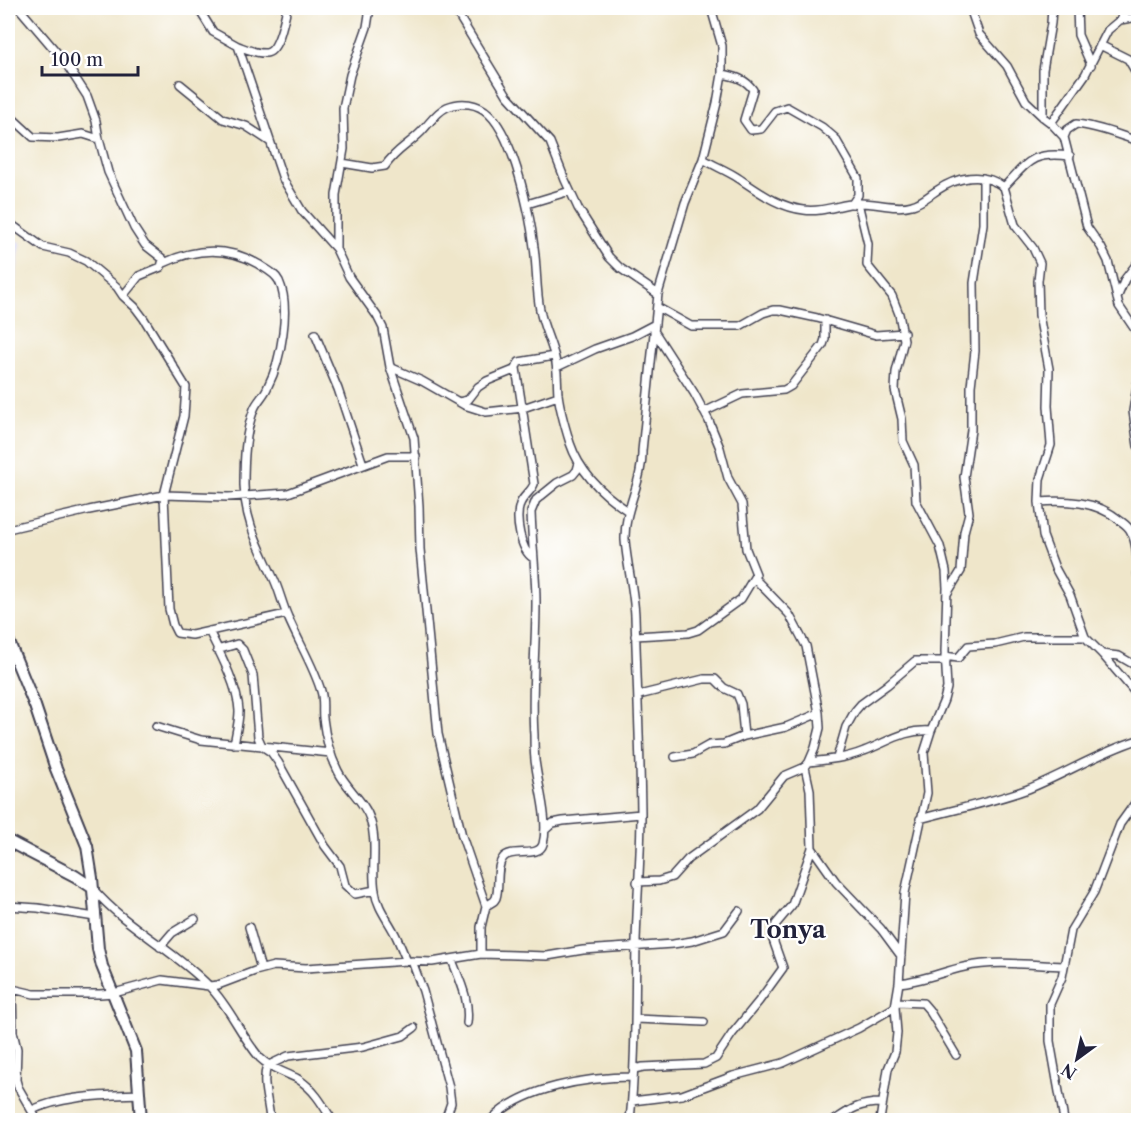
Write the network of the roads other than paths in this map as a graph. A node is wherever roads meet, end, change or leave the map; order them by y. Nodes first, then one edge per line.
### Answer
1 (19, 8) edge
2 (198, 8) edge
3 (287, 8) edge
4 (370, 8) edge
5 (453, 8) edge
6 (711, 8) edge
7 (970, 8) edge
8 (1052, 8) edge
9 (1077, 8) edge
10 (1128, 8) edge
11 (1137, 15) edge
12 (1120, 20) junction
13 (1100, 45) junction
14 (237, 46) junction
15 (1091, 65) junction
16 (722, 74) junction
17 (1138, 76) edge
18 (180, 84) dead end
19 (8, 114) edge
20 (1043, 117) junction
21 (1051, 123) junction
22 (1064, 137) junction
23 (99, 139) junction
24 (269, 141) junction
25 (1138, 141) edge
26 (1070, 156) junction
27 (703, 159) junction
28 (342, 163) junction
29 (983, 178) junction
30 (1004, 187) junction
31 (570, 191) junction
32 (855, 203) junction
33 (527, 204) junction
34 (8, 222) edge
35 (336, 249) junction
36 (1138, 262) edge
37 (164, 263) junction
38 (658, 294) junction
39 (123, 296) junction
40 (1117, 298) junction
41 (657, 307) junction
42 (825, 320) junction
43 (655, 327) junction
44 (904, 333) junction
45 (315, 334) dead end
46 (1138, 334) edge
47 (554, 356) junction
48 (390, 367) junction
49 (556, 367) junction
50 (516, 368) junction
51 (1138, 381) edge
52 (558, 396) junction
53 (459, 402) junction
54 (523, 408) junction
55 (704, 412) junction
56 (1138, 446) edge
57 (416, 456) junction
58 (579, 463) junction
59 (363, 464) junction
60 (164, 495) junction
61 (244, 496) junction
62 (1039, 502) junction
63 (628, 511) junction
64 (8, 529) edge
65 (533, 558) junction
66 (1138, 578) edge
67 (755, 579) junction
68 (947, 594) junction
69 (1138, 598) edge
70 (1138, 612) edge
71 (286, 614) junction
72 (209, 631) junction
73 (635, 636) junction
74 (1085, 637) junction
75 (8, 640) edge
76 (1138, 643) edge
77 (217, 650) junction
78 (1102, 654) junction
79 (945, 659) junction
80 (1138, 660) edge
81 (1138, 667) edge
82 (639, 695) junction
83 (1138, 696) edge
84 (819, 713) junction
85 (156, 726) dead end
86 (931, 731) junction
87 (744, 736) junction
88 (1138, 740) edge
89 (234, 744) junction
90 (262, 746) junction
91 (331, 753) junction
92 (675, 757) dead end
93 (837, 759) junction
94 (807, 764) junction
95 (1138, 799) edge
96 (641, 814) junction
97 (920, 819) junction
98 (545, 830) junction
99 (8, 841) edge
100 (812, 848) junction
101 (638, 882) junction
102 (93, 888) junction
103 (375, 890) junction
104 (8, 906) edge
105 (486, 906) junction
106 (739, 911) dead end
107 (95, 917) junction
108 (195, 919) dead end
109 (249, 927) dead end
110 (636, 946) junction
111 (160, 947) junction
112 (481, 954) junction
113 (901, 956) junction
114 (452, 960) junction
115 (410, 961) junction
116 (1063, 966) junction
117 (261, 969) junction
118 (899, 983) junction
119 (209, 986) junction
120 (10, 988) edge
121 (114, 993) junction
122 (896, 1005) junction
123 (636, 1019) junction
124 (704, 1022) dead end
125 (467, 1023) dead end
126 (414, 1028) dead end
127 (11, 1039) edge
128 (956, 1055) dead end
129 (267, 1066) junction
130 (633, 1073) junction
131 (139, 1094) junction
132 (632, 1101) junction
133 (881, 1103) junction
134 (32, 1110) junction
135 (36, 1120) edge
136 (141, 1120) edge
137 (270, 1120) edge
138 (332, 1120) edge
139 (445, 1120) edge
140 (491, 1120) edge
141 (630, 1120) edge
142 (835, 1120) edge
143 (880, 1120) edge
144 (1064, 1120) edge

1 - 23 street
2 - 14 street
3 - 14 street
4 - 28 street
5 - 31 street
6 - 16 street
7 - 20 street
8 - 20 street
9 - 15 street
10 - 12 street
11 - 12 street
12 - 13 street
13 - 15 street
13 - 17 street
14 - 24 street
15 - 21 street
16 - 27 street
16 - 32 street
18 - 24 street
19 - 23 street
20 - 21 street
21 - 22 street
22 - 25 street
22 - 26 street
23 - 37 street
24 - 35 street
26 - 30 street
26 - 40 street
27 - 32 street
27 - 38 street
28 - 33 street
28 - 35 street
29 - 30 street
29 - 32 street
29 - 68 street
30 - 62 street
31 - 33 street
31 - 38 street
32 - 44 street
33 - 47 street
34 - 39 street
35 - 48 street
36 - 40 street
37 - 39 street
37 - 61 street
38 - 41 street
39 - 60 street
40 - 46 street
41 - 42 street
41 - 43 street
42 - 44 street
42 - 55 street
43 - 49 street
43 - 55 street
43 - 63 street
44 - 68 street
45 - 59 street
47 - 49 street
47 - 50 street
48 - 53 street
48 - 57 street
49 - 52 street
50 - 53 street
50 - 54 street
51 - 56 street
52 - 54 street
52 - 58 street
53 - 54 street
54 - 65 street
55 - 67 street
57 - 59 street
57 - 105 street
58 - 63 street
58 - 65 street
59 - 61 street
60 - 61 street
60 - 64 street
60 - 72 street
61 - 71 street
62 - 66 street
62 - 74 street
63 - 73 street
65 - 98 street
67 - 73 street
67 - 84 street
68 - 79 street
69 - 70 street
71 - 72 street
71 - 91 street
72 - 77 street
73 - 82 street
74 - 78 street
74 - 79 street
75 - 102 street
76 - 80 street
77 - 89 street
77 - 90 street
78 - 81 street
78 - 83 street
79 - 86 street
79 - 93 street
82 - 87 street
82 - 96 street
84 - 87 street
84 - 94 street
85 - 89 street
86 - 93 street
86 - 97 street
87 - 92 street
88 - 97 street
89 - 90 street
90 - 91 street
90 - 103 street
91 - 103 street
93 - 94 street
94 - 100 street
94 - 101 street
95 - 116 street
96 - 98 street
96 - 101 street
97 - 113 street
98 - 105 street
99 - 102 street
100 - 113 street
100 - 130 street
101 - 110 street
102 - 107 street
102 - 111 street
103 - 115 street
104 - 107 street
105 - 112 street
106 - 110 street
107 - 121 street
108 - 111 street
109 - 117 street
110 - 112 street
110 - 123 street
111 - 119 street
112 - 114 street
113 - 118 street
114 - 115 street
114 - 125 street
115 - 117 street
115 - 139 street
116 - 118 street
116 - 144 street
117 - 119 street
118 - 122 street
119 - 121 street
119 - 129 street
120 - 121 street
120 - 127 street
121 - 131 street
122 - 128 street
122 - 132 street
122 - 133 street
123 - 124 street
123 - 130 street
126 - 129 street
127 - 134 street
129 - 137 street
129 - 138 street
130 - 132 street
130 - 140 street
131 - 134 street
131 - 136 street
132 - 141 street
133 - 142 street
133 - 143 street
134 - 135 street

